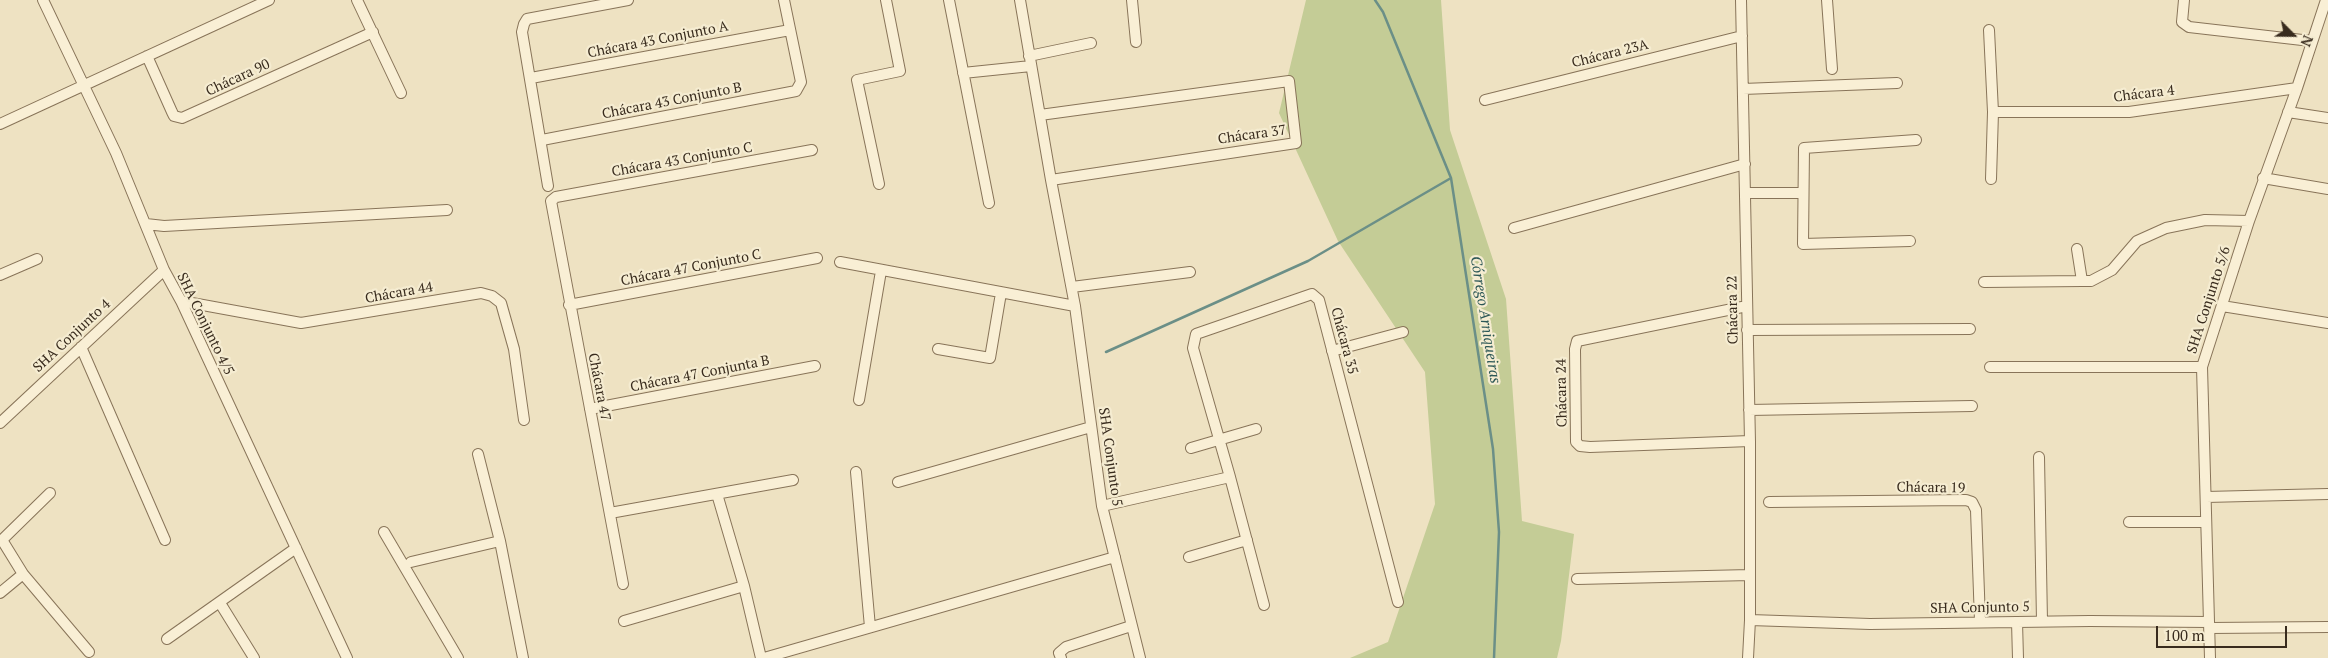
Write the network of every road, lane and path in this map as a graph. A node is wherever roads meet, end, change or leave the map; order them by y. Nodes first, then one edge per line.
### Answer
1 (43, 0) edge
2 (269, 0) edge
3 (357, 0) edge
4 (628, 0) edge
5 (784, 0) edge
6 (886, 0) edge
7 (949, 0) edge
8 (1020, 0) edge
9 (1132, 0) edge
10 (1741, 0) edge
11 (1827, 0) edge
12 (2184, 0) edge
13 (2326, 0) edge
14 (790, 30) junction
15 (1988, 30) dead end
16 (373, 32) junction
17 (1742, 36) junction
18 (2311, 41) junction
19 (1136, 42) dead end
20 (1091, 43) dead end
21 (147, 56) junction
22 (1030, 56) junction
23 (1031, 66) junction
24 (1832, 69) dead end
25 (963, 73) junction
26 (531, 78) junction
27 (1898, 83) dead end
28 (84, 87) junction
29 (2297, 88) junction
30 (1743, 89) junction
31 (401, 93) dead end
32 (1485, 100) dead end
33 (1992, 112) junction
34 (2288, 112) junction
35 (1040, 115) junction
36 (2328, 118) edge
37 (0, 124) edge
38 (542, 140) junction
39 (1916, 140) dead end
40 (812, 150) dead end
41 (1745, 164) junction
42 (2263, 178) junction
43 (1991, 179) dead end
44 (1051, 180) junction
45 (879, 184) dead end
46 (548, 186) dead end
47 (2328, 189) edge
48 (1745, 193) junction
49 (1803, 193) junction
50 (556, 197) joint
51 (988, 203) dead end
52 (447, 210) dead end
53 (2249, 220) junction
54 (146, 224) junction
55 (1514, 228) dead end
56 (1910, 241) dead end
57 (2077, 249) dead end
58 (817, 258) dead end
59 (37, 259) dead end
60 (840, 262) dead end
61 (164, 270) junction
62 (880, 271) junction
63 (1190, 272) dead end
64 (0, 275) edge
65 (2082, 281) junction
66 (1984, 282) dead end
67 (1072, 287) junction
68 (1001, 292) junction
69 (181, 301) junction
70 (569, 305) junction
71 (1075, 306) junction
72 (1747, 306) junction
73 (2222, 306) junction
74 (2328, 323) edge
75 (1970, 329) dead end
76 (1747, 330) junction
77 (1403, 332) dead end
78 (81, 347) junction
79 (938, 349) dead end
80 (1332, 351) junction
81 (815, 366) dead end
82 (1990, 367) dead end
83 (2202, 367) junction
84 (859, 400) dead end
85 (1972, 406) dead end
86 (590, 409) junction
87 (1749, 410) junction
88 (524, 420) dead end
89 (0, 423) edge
90 (1091, 427) junction
91 (1256, 429) dead end
92 (1220, 439) junction
93 (1750, 441) junction
94 (1191, 448) dead end
95 (478, 454) dead end
96 (2039, 456) dead end
97 (856, 472) dead end
98 (1230, 477) junction
99 (793, 480) dead end
100 (898, 482) dead end
101 (50, 493) dead end
102 (717, 494) junction
103 (2328, 494) edge
104 (2206, 497) junction
105 (1769, 502) dead end
106 (1102, 506) junction
107 (610, 513) junction
108 (2129, 522) dead end
109 (2206, 522) junction
110 (384, 532) dead end
111 (165, 540) dead end
112 (1247, 540) junction
113 (500, 541) junction
114 (296, 548) junction
115 (1115, 557) junction
116 (1189, 557) dead end
117 (411, 562) dead end
118 (23, 574) junction
119 (1750, 575) junction
120 (1577, 579) dead end
121 (623, 584) dead end
122 (744, 586) junction
123 (0, 594) edge
124 (1398, 602) dead end
125 (220, 603) junction
126 (1264, 605) dead end
127 (1750, 620) junction
128 (624, 621) dead end
129 (2042, 621) junction
130 (1980, 622) junction
131 (2017, 622) junction
132 (2190, 622) junction
133 (2209, 625) junction
134 (1131, 626) junction
135 (870, 627) junction
136 (2328, 627) edge
137 (167, 639) dead end
138 (2210, 639) junction
139 (89, 652) dead end
140 (254, 658) edge
141 (347, 658) edge
142 (458, 658) edge
143 (523, 658) edge
144 (763, 658) edge
145 (1061, 658) edge
146 (1140, 658) edge
147 (1748, 658) edge
148 (2018, 658) edge
149 (2210, 658) edge

1 - 28 street, SHA Conjunto 4/5
2 - 21 street
3 - 16 street
4 - 26 street
5 - 14 street
6 - 45 street
7 - 25 street
8 - 22 street, SHA Conjunto 5
9 - 19 street
10 - 17 street, Chácara 22
11 - 24 street
12 - 18 street
13 - 18 street, SHA Conjunto 5/6
14 - 26 street, Chácara 43 Conjunto A
14 - 38 street, Chácara 43 Conjunto B
15 - 33 street
16 - 21 street, Chácara 90
16 - 31 street
17 - 30 street, Chácara 22
17 - 32 street, Chácara 23A
18 - 29 street, SHA Conjunto 5/6
20 - 22 street
21 - 28 street
22 - 23 street, SHA Conjunto 5
23 - 25 street
23 - 35 street, SHA Conjunto 5
25 - 51 street
26 - 38 street
27 - 30 street
28 - 37 street
28 - 54 street, SHA Conjunto 4/5
29 - 33 street, Chácara 4
29 - 34 street, SHA Conjunto 5/6
30 - 41 street, Chácara 22
33 - 43 street
34 - 36 street
34 - 42 street, SHA Conjunto 5/6
35 - 44 street, SHA Conjunto 5
35 - 44 street, Chácara 37
38 - 46 street
39 - 49 street
40 - 50 street, Chácara 43 Conjunto C
41 - 48 street, Chácara 22
41 - 55 street
42 - 47 street
42 - 53 street, SHA Conjunto 5/6
44 - 67 street, SHA Conjunto 5
48 - 49 street
48 - 72 street, Chácara 22
49 - 56 street
50 - 70 street, Chácara 47
52 - 54 street
53 - 65 street
53 - 73 street, SHA Conjunto 5/6
54 - 61 street, SHA Conjunto 4/5
57 - 65 street
58 - 70 street, Chácara 47 Conjunto C
59 - 64 street
60 - 62 street
61 - 69 street, SHA Conjunto 4/5
61 - 78 street, SHA Conjunto 4
62 - 68 street
62 - 84 street
63 - 67 street
65 - 66 street
67 - 71 street, SHA Conjunto 5
68 - 71 street
68 - 79 street
69 - 88 street, Chácara 44
69 - 114 street, SHA Conjunto 4/5
70 - 86 street, Chácara 47
71 - 90 street, SHA Conjunto 5
72 - 76 street, Chácara 22
72 - 93 street, Chácara 24
73 - 74 street
73 - 83 street, SHA Conjunto 5/6
75 - 76 street
76 - 87 street, Chácara 22
77 - 80 street
78 - 89 street, SHA Conjunto 4
78 - 111 street
80 - 92 street, Chácara 35
80 - 124 street, Chácara 35
81 - 86 street, Chácara 47 Conjunta B
82 - 83 street
83 - 104 street, SHA Conjunto 5/6
85 - 87 street
86 - 107 street, Chácara 47
87 - 93 street, Chácara 22
90 - 100 street
90 - 106 street, SHA Conjunto 5
91 - 92 street
92 - 94 street
92 - 98 street, Chácara 35
93 - 119 street, Chácara 22
95 - 113 street
96 - 129 street
97 - 135 street
98 - 106 street
98 - 112 street, Chácara 35
99 - 102 street
101 - 118 street
102 - 107 street
102 - 122 street
103 - 104 street
104 - 109 street, SHA Conjunto 5/6
105 - 130 street, Chácara 19
106 - 115 street, SHA Conjunto 5
107 - 121 street, Chácara 47
108 - 109 street
109 - 133 street, SHA Conjunto 5/6
110 - 142 street
112 - 116 street
112 - 126 street, Chácara 35
113 - 117 street
113 - 143 street
114 - 125 street
114 - 141 street, SHA Conjunto 4/5
115 - 134 street
115 - 135 street
118 - 123 street
118 - 139 street
119 - 120 street
119 - 127 street, Chácara 22
122 - 128 street
122 - 144 street
125 - 137 street
125 - 140 street
127 - 130 street, SHA Conjunto 5
127 - 147 street, Chácara 22
129 - 131 street, SHA Conjunto 5
129 - 132 street, SHA Conjunto 5
130 - 131 street, SHA Conjunto 5
131 - 148 street
132 - 133 street, SHA Conjunto 5
132 - 138 street
133 - 136 street, SHA Conjunto 5
133 - 138 street, SHA Conjunto 5/6
134 - 145 street
134 - 146 street
135 - 144 street
138 - 149 street, SHA Conjunto 5/6

